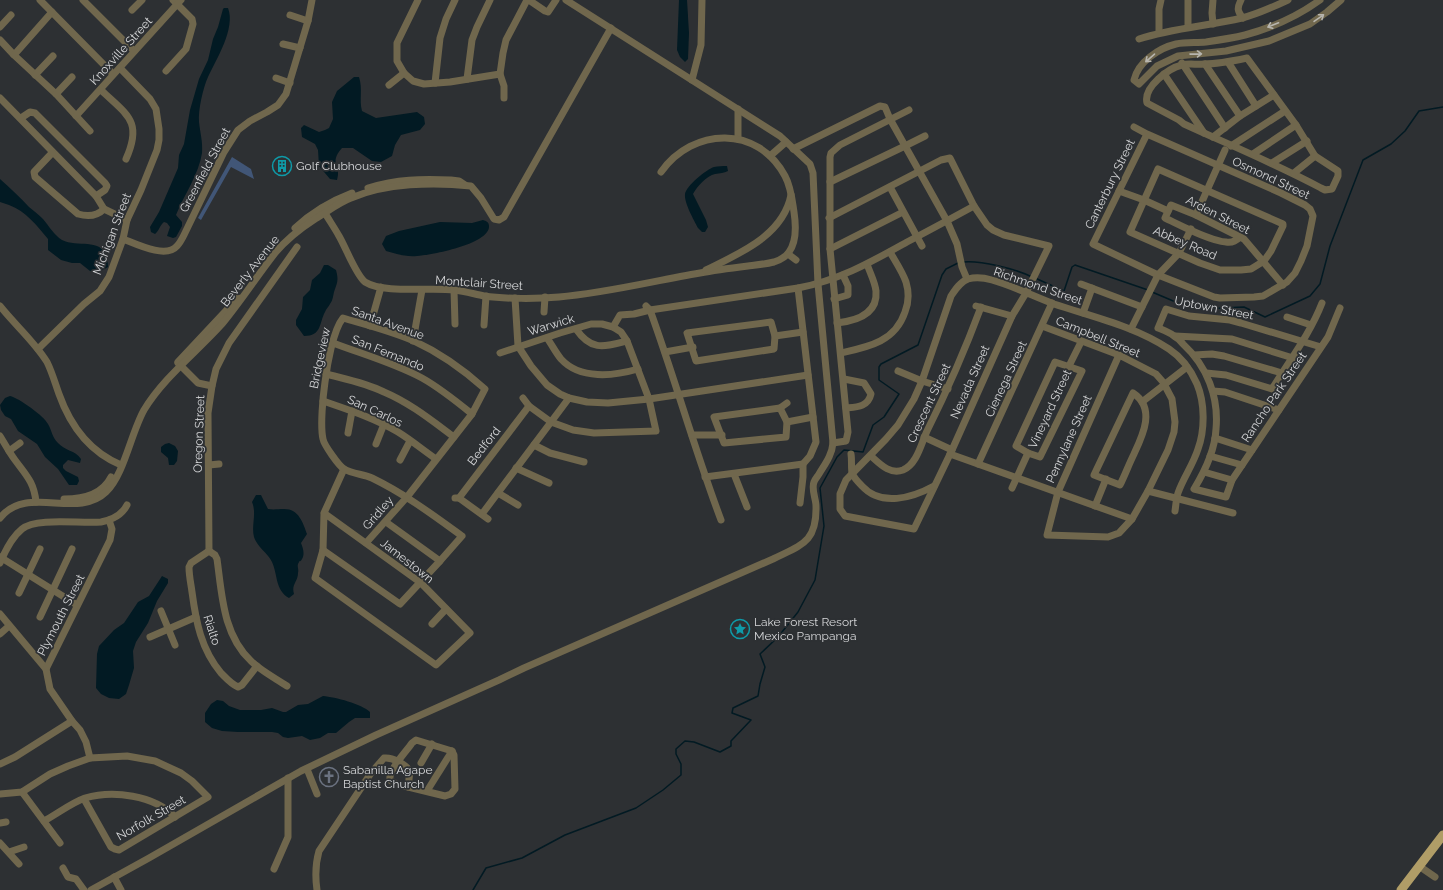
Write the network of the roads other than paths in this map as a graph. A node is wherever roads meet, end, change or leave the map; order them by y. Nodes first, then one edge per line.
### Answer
1 (40, 0) edge
2 (83, 0) edge
3 (142, 0) edge
4 (312, 0) edge
5 (418, 0) edge
6 (455, 0) edge
7 (490, 0) edge
8 (528, 0) edge
9 (556, 0) edge
10 (566, 0) edge
11 (702, 0) edge
12 (1161, 0) edge
13 (1188, 0) edge
14 (1213, 0) edge
15 (1241, 0) edge
16 (1288, 0) edge
17 (1320, 0) edge
18 (1341, 0) edge
19 (177, 1) edge
20 (1278, 2) edge
21 (132, 10) dead end
22 (52, 12) junction
23 (11, 15) dead end
24 (290, 15) dead end
25 (1243, 18) junction
26 (308, 21) junction
27 (1213, 24) junction
28 (0, 27) edge
29 (1188, 27) junction
30 (611, 28) junction
31 (1159, 32) junction
32 (1139, 39) dead end
33 (0, 40) edge
34 (284, 44) dead end
35 (1257, 44) junction
36 (300, 48) junction
37 (134, 52) junction
38 (14, 55) junction
39 (53, 56) dead end
40 (1176, 57) junction
41 (1248, 58) junction
42 (1228, 62) junction
43 (1205, 64) junction
44 (1181, 65) junction
45 (120, 68) junction
46 (166, 70) dead end
47 (404, 73) junction
48 (114, 74) junction
49 (500, 74) junction
50 (1164, 74) junction
51 (35, 75) junction
52 (72, 77) dead end
53 (276, 78) dead end
54 (467, 80) junction
55 (692, 80) junction
56 (290, 83) junction
57 (435, 83) junction
58 (389, 85) dead end
59 (101, 90) junction
60 (56, 94) junction
61 (1274, 95) junction
62 (0, 98) edge
63 (504, 98) dead end
64 (1256, 106) junction
65 (738, 109) junction
66 (909, 110) dead end
67 (1285, 110) junction
68 (76, 116) junction
69 (1240, 116) junction
70 (21, 118) junction
71 (890, 119) junction
72 (1296, 125) junction
73 (1134, 127) dead end
74 (1224, 128) junction
75 (90, 132) dead end
76 (1204, 133) junction
77 (1147, 134) junction
78 (925, 136) dead end
79 (1213, 137) junction
80 (738, 139) junction
81 (786, 142) junction
82 (1307, 142) junction
83 (905, 146) junction
84 (1228, 148) junction
85 (793, 149) junction
86 (52, 153) junction
87 (1253, 154) junction
88 (770, 156) junction
89 (1315, 156) junction
90 (126, 159) dead end
91 (1272, 163) junction
92 (1218, 166) junction
93 (792, 170) dead end
94 (918, 171) junction
95 (662, 172) dead end
96 (1294, 173) junction
97 (784, 174) junction
98 (830, 182) junction
99 (464, 185) junction
100 (890, 187) junction
101 (791, 191) junction
102 (1119, 191) junction
103 (1208, 191) junction
104 (96, 196) junction
105 (1144, 200) junction
106 (974, 206) junction
107 (104, 208) junction
108 (1170, 208) junction
109 (323, 210) junction
110 (903, 212) junction
111 (1196, 215) junction
112 (830, 218) junction
113 (126, 220) junction
114 (947, 221) junction
115 (1191, 229) junction
116 (916, 237) junction
117 (1240, 238) junction
118 (123, 239) junction
119 (1093, 244) joint
120 (922, 246) dead end
121 (297, 247) dead end
122 (830, 249) junction
123 (890, 252) junction
124 (1179, 253) junction
125 (788, 254) junction
126 (796, 260) dead end
127 (1264, 261) junction
128 (867, 264) junction
129 (700, 273) junction
130 (843, 275) junction
131 (1158, 275) junction
132 (967, 279) junction
133 (832, 280) junction
134 (818, 284) junction
135 (1081, 284) dead end
136 (1283, 285) junction
137 (381, 287) junction
138 (798, 288) junction
139 (1092, 288) junction
140 (420, 289) junction
141 (454, 290) junction
142 (1026, 293) junction
143 (486, 296) junction
144 (545, 297) junction
145 (515, 298) junction
146 (834, 299) junction
147 (1052, 303) junction
148 (1322, 303) dead end
149 (0, 306) edge
150 (1142, 307) junction
151 (648, 308) junction
152 (1340, 308) dead end
153 (544, 312) dead end
154 (1083, 313) junction
155 (1012, 316) junction
156 (1286, 317) dead end
157 (343, 318) joint
158 (837, 323) junction
159 (455, 324) dead end
160 (484, 325) dead end
161 (1311, 325) junction
162 (370, 326) junction
163 (612, 326) junction
164 (1042, 326) junction
165 (576, 329) junction
166 (681, 329) dead end
167 (1131, 329) junction
168 (803, 332) junction
169 (687, 333) junction
170 (775, 336) junction
171 (1175, 336) junction
172 (547, 338) junction
173 (412, 340) junction
174 (627, 341) junction
175 (1303, 341) junction
176 (1081, 342) junction
177 (333, 343) junction
178 (518, 346) junction
179 (693, 347) junction
180 (1321, 347) junction
181 (38, 349) junction
182 (665, 352) junction
183 (841, 353) junction
184 (500, 354) dead end
185 (1119, 355) junction
186 (1194, 355) junction
187 (1293, 358) junction
188 (180, 364) junction
189 (1069, 366) junction
190 (1187, 367) junction
191 (638, 369) junction
192 (898, 371) dead end
193 (1206, 373) junction
194 (1282, 373) junction
195 (326, 374) junction
196 (808, 375) junction
197 (844, 380) junction
198 (922, 382) junction
199 (1164, 384) junction
200 (212, 386) junction
201 (948, 389) junction
202 (485, 390) joint
203 (1212, 391) junction
204 (678, 394) junction
205 (523, 398) dead end
206 (569, 398) junction
207 (649, 399) junction
208 (323, 401) junction
209 (1142, 402) junction
210 (787, 403) dead end
211 (529, 406) junction
212 (780, 408) junction
213 (846, 408) junction
214 (1279, 410) junction
215 (352, 411) junction
216 (472, 414) junction
217 (1216, 416) junction
218 (1203, 417) junction
219 (813, 418) junction
220 (551, 422) junction
221 (787, 422) junction
222 (384, 424) junction
223 (348, 433) dead end
224 (722, 435) junction
225 (0, 436) edge
226 (692, 436) junction
227 (454, 437) junction
228 (924, 437) junction
229 (1215, 438) junction
230 (410, 441) junction
231 (20, 443) dead end
232 (833, 443) junction
233 (376, 444) dead end
234 (534, 445) junction
235 (1252, 450) junction
236 (9, 451) junction
237 (951, 452) junction
238 (1028, 453) junction
239 (851, 454) dead end
240 (871, 456) junction
241 (1210, 456) junction
242 (436, 459) junction
243 (400, 460) dead end
244 (584, 462) dead end
245 (119, 464) junction
246 (219, 464) dead end
247 (803, 464) junction
248 (978, 464) junction
249 (209, 465) junction
250 (1242, 465) junction
251 (516, 468) junction
252 (344, 469) junction
253 (1204, 472) junction
254 (734, 474) junction
255 (853, 474) junction
256 (705, 477) junction
257 (803, 477) junction
258 (1016, 478) junction
259 (1106, 479) junction
260 (1232, 480) junction
261 (814, 482) junction
262 (549, 483) dead end
263 (934, 486) junction
264 (1012, 488) dead end
265 (1148, 491) junction
266 (1058, 492) junction
267 (498, 493) junction
268 (407, 497) junction
269 (1226, 497) joint
270 (1177, 498) junction
271 (36, 500) junction
272 (800, 503) dead end
273 (518, 504) dead end
274 (127, 505) dead end
275 (1095, 506) junction
276 (747, 507) dead end
277 (1175, 511) dead end
278 (0, 512) edge
279 (324, 513) junction
280 (1233, 513) dead end
281 (0, 518) edge
282 (1132, 519) junction
283 (109, 520) junction
284 (721, 520) dead end
285 (386, 522) junction
286 (1047, 535) joint
287 (366, 544) junction
288 (40, 549) dead end
289 (72, 549) dead end
290 (323, 550) junction
291 (209, 551) junction
292 (1, 560) edge
293 (440, 561) junction
294 (28, 574) junction
295 (421, 583) junction
296 (53, 590) junction
297 (19, 593) dead end
298 (77, 605) junction
299 (446, 610) junction
300 (162, 611) dead end
301 (0, 614) edge
302 (40, 617) dead end
303 (196, 617) junction
304 (432, 624) dead end
305 (9, 626) junction
306 (168, 628) junction
307 (0, 634) edge
308 (150, 637) dead end
309 (175, 645) dead end
310 (257, 666) junction
311 (46, 669) junction
312 (286, 686) dead end
313 (72, 721) junction
314 (432, 744) junction
315 (452, 751) junction
316 (90, 758) junction
317 (398, 762) junction
318 (421, 763) dead end
319 (0, 764) edge
320 (307, 769) junction
321 (288, 778) junction
322 (408, 786) junction
323 (427, 791) junction
324 (22, 792) junction
325 (0, 794) edge
326 (317, 794) dead end
327 (84, 798) junction
328 (175, 817) junction
329 (44, 821) junction
330 (1443, 835) edge
331 (0, 843) edge
332 (60, 843) dead end
333 (24, 847) dead end
334 (9, 852) junction
335 (19, 864) dead end
336 (1419, 866) junction
337 (63, 868) dead end
338 (274, 869) dead end
339 (1435, 877) dead end
340 (114, 878) junction
341 (84, 890) edge
342 (91, 890) edge
343 (122, 890) edge
344 (317, 890) edge
345 (1401, 890) edge

1 - 22 street
2 - 37 street
3 - 21 street
4 - 26 street, Greenfield Street
5 - 47 street
6 - 57 street
7 - 54 street
8 - 9 street
8 - 49 street
10 - 30 street
11 - 55 street
12 - 31 street
13 - 29 street
14 - 27 street
15 - 25 street
16 - 20 street
17 -> 40 street
35 -> 18 street
19 - 37 street, Knoxville Street
19 - 46 street
20 - 25 street
22 - 38 street
22 - 48 street
23 - 28 street
24 - 26 street
25 - 27 street
26 - 36 street, Greenfield Street
27 - 29 street
29 - 31 street
30 - 55 street
30 - 99 street
31 - 32 street
33 - 38 street
34 - 36 street
40 -> 35 street
35 - 41 street
36 - 56 street, Greenfield Street
37 - 45 street, Knoxville Street
38 - 51 street
39 - 51 street
40 - 44 street
41 - 42 street
41 - 61 street
42 - 43 street
42 - 64 street
43 - 44 street
43 - 69 street
44 - 50 street
44 - 74 street
45 - 48 street, Knoxville Street
45 - 113 street, Michigan Street
47 - 57 street
47 - 58 street
48 - 59 street, Knoxville Street
49 - 54 street
49 - 63 street
50 - 76 street
50 - 76 street
51 - 60 street
52 - 60 street
53 - 56 street
54 - 57 street
55 - 65 street
56 - 118 street, Greenfield Street
59 - 68 street, Knoxville Street
59 - 90 street
60 - 68 street
61 - 64 street
61 - 67 street
62 - 70 street
64 - 69 street
65 - 80 street
65 - 81 street
66 - 71 street
67 - 72 street
67 - 84 street
68 - 75 street
69 - 74 street
70 - 86 street
70 - 104 street
71 - 83 street
71 - 85 street
71 - 98 street
72 - 82 street
72 - 87 street
73 - 77 street, Osmond Street
74 - 79 street
76 - 79 street
77 - 92 street, Osmond Street
77 - 102 street, Canterbury Street
78 - 83 street
79 - 84 street
80 - 88 street
80 - 95 street
81 - 85 street
81 - 88 street
82 - 89 street
82 - 91 street
83 - 94 street
83 - 98 street
84 - 87 street
84 - 92 street
85 - 134 street
86 - 104 street
86 - 107 street
87 - 91 street
88 - 97 street
89 - 96 street
89 - 96 street
91 - 96 street
92 - 103 street
92 - 136 street, Osmond Street
93 - 97 street
94 - 100 street
94 - 106 street
94 - 114 street
97 - 101 street
98 - 112 street
99 - 109 street, Beverly Avenue
99 - 109 street, Beverly Avenue
100 - 110 street
100 - 112 street
101 - 125 street
101 - 129 street, Montclair Street
102 - 105 street, Arden Street
102 - 119 street, Canterbury Street
103 - 105 street, Abbey Road
103 - 111 street
103 - 127 street, Abbey Road
104 - 107 street
105 - 108 street, Arden Street
105 - 124 street, Abbey Road
106 - 114 street
106 - 142 street, Nevada Street
107 - 113 street
108 - 111 street, Arden Street
108 - 115 street
109 - 137 street, Montclair Street
109 - 188 street, Beverly Avenue
110 - 116 street
110 - 122 street
111 - 117 street, Arden Street
112 - 122 street
113 - 118 street, Michigan Street
114 - 116 street
114 - 132 street
115 - 117 street
115 - 124 street
116 - 120 street
116 - 123 street
117 - 127 street, Arden Street
118 - 181 street, Michigan Street
119 - 131 street, Osmond Street
121 - 200 street, Oregon Street
122 - 133 street
123 - 128 street
123 - 183 street
124 - 127 street, Abbey Road
124 - 131 street
125 - 126 street
125 - 129 street, Montclair Street
127 - 136 street, Arden Street
128 - 130 street
128 - 158 street
129 - 144 street, Montclair Street
130 - 133 street
130 - 146 street
131 - 136 street, Osmond Street
131 - 150 street
132 - 142 street, Richmond Street
132 - 198 street
133 - 134 street
133 - 146 street
134 - 138 street
134 - 232 street
135 - 139 street
137 - 140 street, Montclair Street
137 - 162 street
138 - 151 street
138 - 168 street
139 - 150 street
139 - 154 street
140 - 141 street, Montclair Street
140 - 173 street
141 - 143 street, Montclair Street
141 - 159 street
142 - 147 street, Richmond Street
142 - 155 street, Nevada Street
143 - 145 street, Montclair Street
143 - 160 street
144 - 145 street, Montclair Street
144 - 153 street
145 - 178 street
146 - 158 street
147 - 154 street, Richmond Street
147 - 164 street, Cienega Street
148 - 161 street
149 - 181 street
150 - 167 street
151 - 163 street
151 - 182 street
152 - 180 street, Rancho Park Street
154 - 167 street, Richmond Street
155 - 201 street, Crescent Street
155 - 237 street, Nevada Street
156 - 161 street
157 - 162 street, Santa Avenue
157 - 177 street, Bridgeview
158 - 183 street
161 - 175 street
162 - 173 street, Santa Avenue
163 - 165 street, Warwick
163 - 174 street
164 - 176 street, Campbell Street
164 - 248 street, Cienega Street
165 - 172 street, Warwick
165 - 174 street
166 - 169 street
167 - 190 street, Richmond Street
168 - 170 street
168 - 196 street
169 - 170 street
169 - 179 street
170 - 179 street
171 - 175 street, Uptown Street
171 - 186 street, Uptown Street
171 - 187 street
172 - 178 street, Warwick
172 - 191 street
173 - 202 street, Santa Avenue
174 - 191 street
175 - 180 street, Uptown Street
175 - 187 street
176 - 185 street, Campbell Street
176 - 189 street
177 - 195 street, Bridgeview
177 - 216 street, San Fernando
178 - 184 street, Warwick
178 - 206 street
179 - 182 street
180 - 214 street, Rancho Park Street
181 - 245 street
182 - 204 street
183 - 197 street
185 - 199 street, Campbell Street
185 - 266 street, Pennylane Street
186 - 193 street, Uptown Street
186 - 194 street
187 - 194 street
188 - 200 street
188 - 245 street, Beverly Avenue
189 - 238 street
189 - 238 street, Vineyard Street
190 - 199 street
190 - 218 street, Richmond Street
191 - 207 street
192 - 198 street
193 - 194 street
193 - 203 street, Uptown Street
195 - 208 street, Bridgeview
195 - 227 street
196 - 204 street
196 - 219 street
197 - 213 street
197 - 213 street
198 - 201 street
198 - 240 street
199 - 209 street
199 - 265 street, Campbell Street
200 - 249 street, Oregon Street
201 - 228 street, Crescent Street
202 - 216 street, Gridley
203 - 214 street
203 - 217 street, Uptown Street
204 - 207 street
204 - 226 street
205 - 211 street
206 - 207 street
206 - 220 street
207 - 220 street
208 - 215 street, San Carlos
208 - 252 street, Bridgeview
209 - 259 street
209 - 259 street
210 - 212 street
211 - 220 street
211 - 267 street, Bedford
212 - 221 street
212 - 224 street
213 - 232 street
214 - 235 street, Rancho Park Street
215 - 222 street, San Carlos
215 - 223 street
216 - 227 street, Gridley
217 - 218 street
217 - 229 street, Uptown Street
218 - 270 street, Richmond Street
219 - 221 street
219 - 247 street
220 - 234 street
221 - 224 street
222 - 230 street, San Carlos
222 - 233 street
224 - 226 street
225 - 236 street
226 - 256 street
227 - 242 street, Gridley
228 - 237 street
228 - 240 street, Crescent Street
229 - 235 street
229 - 241 street, Uptown Street
230 - 242 street, San Carlos
230 - 243 street
231 - 236 street
232 - 261 street
234 - 244 street
234 - 251 street
235 - 250 street, Rancho Park Street
236 - 271 street
237 - 248 street
237 - 263 street, Nevada Street
238 - 258 street
239 - 255 street
240 - 255 street
241 - 250 street
241 - 253 street, Uptown Street
242 - 268 street, Gridley
245 - 271 street, Beverly Avenue
246 - 249 street
247 - 254 street
247 - 257 street
248 - 258 street
249 - 291 street, Oregon Street
250 - 260 street, Rancho Park Street
251 - 262 street
251 - 267 street
252 - 268 street
252 - 279 street
253 - 260 street
253 - 269 street, Uptown Street
254 - 256 street
254 - 276 street
255 - 263 street
255 - 263 street, Nevada Street
256 - 284 street
257 - 261 street
257 - 272 street
258 - 264 street
258 - 266 street
259 - 275 street
260 - 269 street, Rancho Park Street
261 - 320 street
265 - 270 street
265 - 282 street, Campbell Street
266 - 275 street
266 - 286 street, Pennylane Street
267 - 273 street
268 - 285 street, Gridley
268 - 293 street
270 - 277 street, Richmond Street
270 - 280 street
271 - 278 street, Beverly Avenue
271 - 281 street, Beverly Avenue
274 - 283 street
275 - 282 street
279 - 287 street, Jamestown
279 - 290 street
282 - 286 street, Campbell Street
283 - 292 street
283 - 298 street, Plymouth Street
285 - 287 street, Gridley
285 - 293 street
287 - 295 street, Jamestown
288 - 294 street
289 - 296 street
290 - 295 street
290 - 299 street, Jamestown
291 - 303 street, Rialto
291 - 310 street
292 - 294 street
293 - 295 street
294 - 296 street
294 - 297 street
295 - 299 street, Jamestown
296 - 298 street
296 - 302 street
298 - 311 street, Plymouth Street
299 - 304 street
300 - 306 street
301 - 305 street
303 - 306 street
303 - 310 street, Rialto
305 - 307 street
305 - 311 street
306 - 308 street
306 - 309 street
310 - 312 street
311 - 313 street, Plymouth Street
313 - 316 street, Plymouth Street
313 - 319 street
314 - 315 street
314 - 317 street
314 - 318 street
315 - 323 street
315 - 323 street
316 - 324 street
316 - 328 street, Norfolk Street
317 - 322 street
317 - 322 street
317 - 344 street
320 - 321 street
320 - 326 street
321 - 338 street
321 - 340 street
322 - 323 street
324 - 325 street
324 - 329 street
327 - 328 street
327 - 328 street, Norfolk Street
327 - 329 street
329 - 332 street
330 - 336 main road
331 - 334 street
333 - 334 street
334 - 335 street
336 - 339 street
336 - 345 main road
337 - 341 street
340 - 342 street
340 - 343 street

